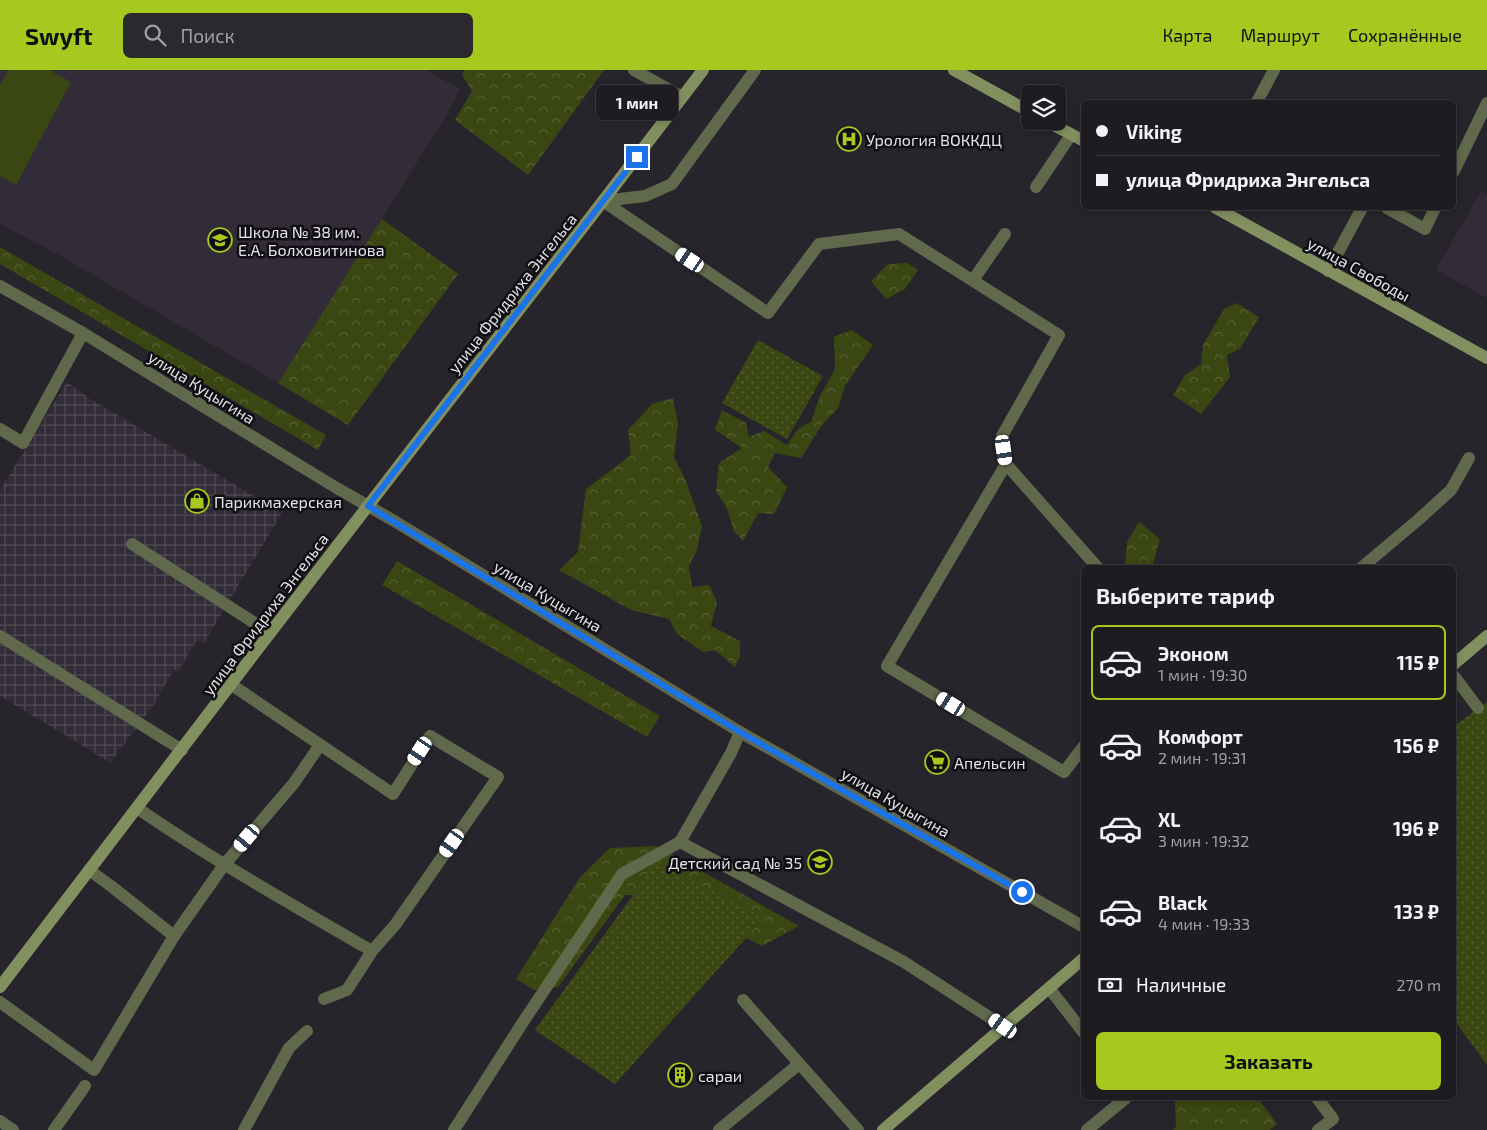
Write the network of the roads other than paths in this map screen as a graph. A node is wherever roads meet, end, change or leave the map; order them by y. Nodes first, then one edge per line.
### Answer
1 (634, 70) edge
2 (702, 70) edge
3 (755, 70) edge
4 (954, 70) edge
5 (1274, 70) edge
6 (682, 97) junction
7 (1258, 100) edge
8 (1487, 103) edge
9 (1021, 107) edge
10 (1062, 130) edge
11 (1071, 135) junction
12 (1081, 140) edge
13 (1456, 167) edge
14 (1036, 187) dead end
15 (603, 201) junction
16 (1220, 210) edge
17 (1361, 210) edge
18 (1390, 210) edge
19 (1435, 210) edge
20 (1005, 234) dead end
21 (1328, 271) junction
22 (974, 280) junction
23 (0, 286) edge
24 (83, 333) junction
25 (1487, 358) edge
26 (0, 429) edge
27 (1469, 458) dead end
28 (1006, 464) junction
29 (368, 506) junction
30 (132, 544) dead end
31 (1095, 565) edge
32 (1365, 565) edge
33 (270, 633) junction
34 (0, 636) edge
35 (1487, 636) edge
36 (1456, 662) edge
37 (1456, 679) edge
38 (232, 685) junction
39 (1478, 708) dead end
40 (740, 732) junction
41 (320, 746) junction
42 (182, 750) junction
43 (1081, 750) edge
44 (137, 808) junction
45 (680, 842) junction
46 (224, 865) junction
47 (89, 870) junction
48 (1081, 925) edge
49 (174, 936) junction
50 (372, 952) junction
51 (1081, 961) edge
52 (0, 987) edge
53 (1049, 988) junction
54 (324, 999) dead end
55 (743, 1000) dead end
56 (0, 1002) edge
57 (1003, 1026) junction
58 (1081, 1028) edge
59 (307, 1031) dead end
60 (799, 1064) junction
61 (85, 1086) dead end
62 (1124, 1100) edge
63 (1319, 1100) edge
64 (0, 1121) edge
65 (13, 1130) edge
66 (54, 1130) edge
67 (244, 1130) edge
68 (454, 1130) edge
69 (719, 1130) edge
70 (858, 1130) edge
71 (883, 1130) edge
72 (1087, 1130) edge
73 (1318, 1130) edge

1 - 6 street
2 - 6 street, улица Фридриха Энгельса
3 - 15 street
4 - 9 street
5 - 7 street
6 - 15 street, улица Фридриха Энгельса
8 - 13 street
10 - 11 street
11 - 12 street
11 - 14 street
15 - 22 street
15 - 29 street, улица Фридриха Энгельса
16 - 21 street, улица Свободы
17 - 21 street
18 - 19 street
20 - 22 street
21 - 25 street, улица Свободы
22 - 28 street
23 - 24 street, улица Куцыгина
24 - 26 street
24 - 29 street, улица Куцыгина
27 - 32 street
28 - 31 street
28 - 43 street
29 - 33 street, улица Фридриха Энгельса
29 - 40 street, улица Куцыгина
30 - 33 street
33 - 38 street, улица Фридриха Энгельса
34 - 42 street
35 - 36 street
37 - 39 street
38 - 41 street
38 - 42 street, улица Фридриха Энгельса
40 - 45 street
40 - 48 street, улица Куцыгина
41 - 46 street
41 - 50 street
42 - 44 street, улица Фридриха Энгельса
44 - 46 street
44 - 47 street, улица Фридриха Энгельса
45 - 57 street
45 - 68 street
46 - 49 street
46 - 50 street
47 - 49 street
47 - 52 street, улица Фридриха Энгельса
49 - 56 street
50 - 54 street
51 - 53 street
53 - 57 street
53 - 58 street
55 - 60 street
57 - 71 street
59 - 67 street
60 - 69 street
60 - 70 street
61 - 66 street
62 - 72 street
63 - 73 street
64 - 65 street

